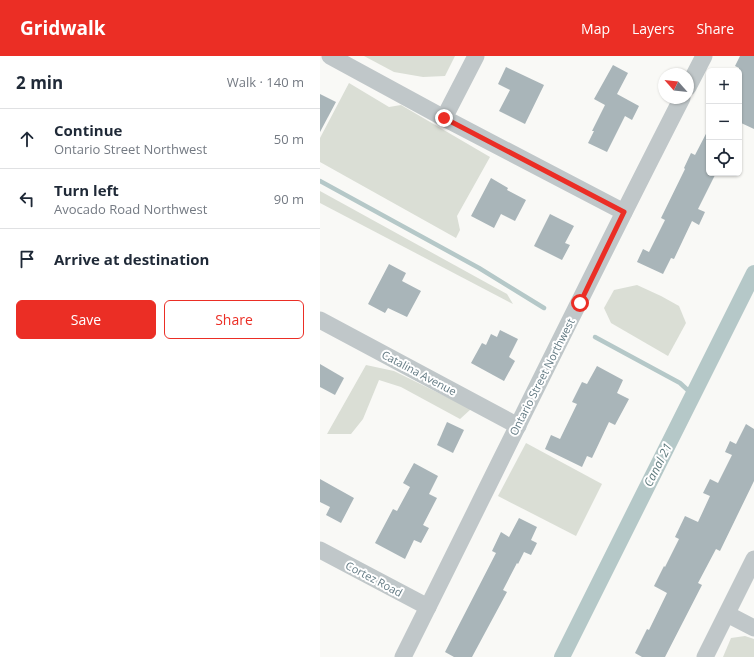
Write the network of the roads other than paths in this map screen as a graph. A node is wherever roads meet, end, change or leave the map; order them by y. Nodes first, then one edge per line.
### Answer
1 (330, 56) edge
2 (476, 56) edge
3 (704, 56) edge
4 (694, 75) edge
5 (679, 104) edge
6 (444, 118) junction
7 (624, 212) junction
8 (320, 320) edge
9 (518, 426) junction
10 (320, 550) edge
11 (754, 559) edge
12 (428, 607) junction
13 (727, 614) junction
14 (754, 628) edge
15 (403, 657) edge
16 (705, 657) edge

1 - 6 street
2 - 6 street
3 - 4 street
5 - 7 street, Ontario Street Northwest
6 - 7 street
7 - 9 street, Ontario Street Northwest
8 - 9 street, Catalina Avenue
9 - 12 street, Ontario Street Northwest
10 - 12 street, Cortez Road
11 - 13 street
12 - 15 street, Ontario Street Northwest
13 - 14 street
13 - 16 street

